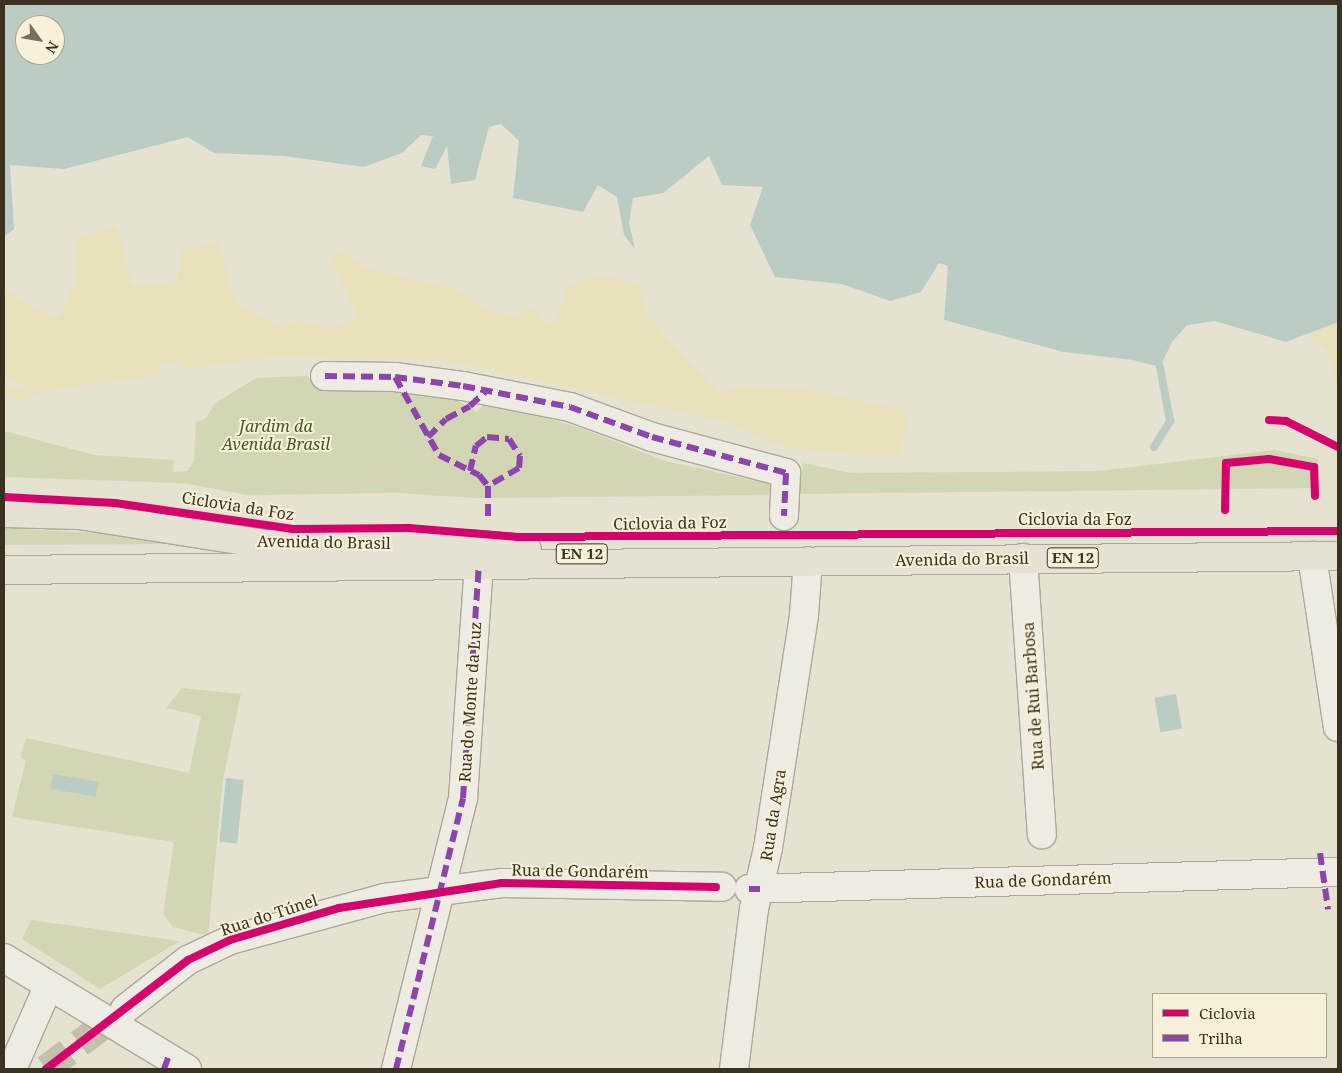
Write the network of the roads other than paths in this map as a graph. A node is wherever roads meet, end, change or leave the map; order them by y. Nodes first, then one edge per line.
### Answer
1 (325, 376) dead end
2 (4, 513) edge
3 (784, 516) dead end
4 (264, 544) junction
5 (1325, 556) edge
6 (1023, 558) junction
7 (646, 560) junction
8 (808, 561) junction
9 (478, 566) junction
10 (326, 569) junction
11 (4, 570) edge
12 (1338, 727) edge
13 (1042, 834) dead end
14 (1338, 872) edge
15 (719, 887) dead end
16 (755, 889) junction
17 (440, 891) junction
18 (4, 958) edge
19 (48, 987) junction
20 (125, 1009) tunnel mouth
21 (10, 1064) edge
22 (173, 1065) edge
23 (396, 1069) edge
24 (734, 1069) edge

1 - 3 street
2 - 4 main road, Avenida do Brasil / EN 12
4 - 7 main road, Avenida do Brasil / EN 12
4 - 10 main road
5 - 6 main road, Avenida do Brasil / EN 12
5 - 12 street
6 - 8 main road, Avenida do Brasil / EN 12
6 - 13 street, Rua de Rui Barbosa
7 - 8 main road, Avenida do Brasil / EN 12
7 - 9 main road, Avenida do Brasil
8 - 16 street, Rua da Agra
9 - 10 main road, Avenida do Brasil
9 - 17 street, Rua do Monte da Luz
10 - 11 main road, Avenida do Brasil
14 - 16 street, Rua de Gondarém
15 - 17 street, Rua de Gondarém
16 - 24 street, Rua da Agra
17 - 20 street, Rua do Túnel
17 - 23 street, Rua do Monte da Luz
18 - 19 street
19 - 21 street
19 - 22 street

